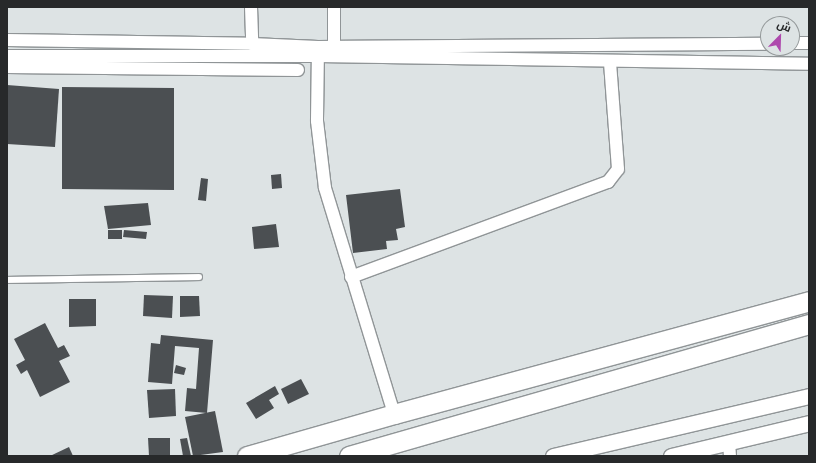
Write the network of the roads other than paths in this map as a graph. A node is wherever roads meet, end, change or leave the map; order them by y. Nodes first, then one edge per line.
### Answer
1 (250, 7) edge
2 (334, 7) edge
3 (7, 40) edge
4 (252, 44) junction
5 (760, 44) edge
6 (334, 47) junction
7 (318, 52) junction
8 (7, 56) edge
9 (610, 62) junction
10 (809, 64) edge
11 (7, 67) edge
12 (298, 70) dead end
13 (199, 277) dead end
14 (351, 277) junction
15 (7, 280) edge
16 (809, 300) edge
17 (809, 324) edge
18 (809, 396) edge
19 (394, 414) junction
20 (809, 423) edge
21 (730, 449) edge
22 (353, 455) edge
23 (247, 456) edge
24 (554, 456) edge
25 (671, 456) edge

1 - 4 street
2 - 6 street
3 - 4 street
4 - 7 street
5 - 6 street
6 - 7 street
7 - 8 street
7 - 9 street
7 - 14 street
9 - 10 street
9 - 14 street
11 - 12 street
13 - 15 lane
14 - 19 street
16 - 19 main road
17 - 22 main road
18 - 24 street
19 - 23 main road
20 - 21 street
21 - 25 street

